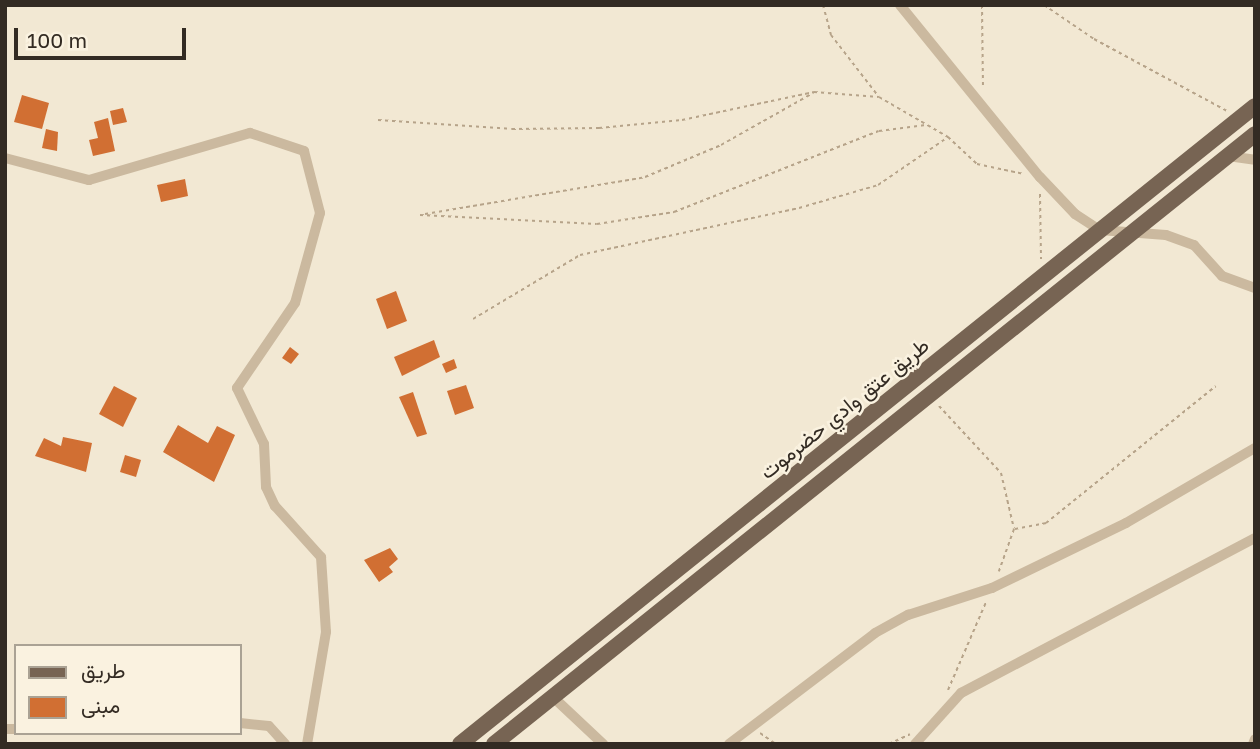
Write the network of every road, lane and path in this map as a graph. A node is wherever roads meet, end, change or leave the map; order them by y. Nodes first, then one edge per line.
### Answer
1 (823, 5) edge
2 (900, 5) edge
3 (982, 5) edge
4 (1044, 5) edge
5 (814, 92) junction
6 (879, 97) junction
7 (983, 103) junction
8 (1255, 106) edge
9 (1240, 118) junction
10 (378, 120) dead end
11 (928, 125) junction
12 (1255, 134) edge
13 (948, 137) junction
14 (1228, 156) junction
15 (5, 158) edge
16 (1255, 160) edge
17 (1040, 177) junction
18 (1100, 230) junction
19 (1132, 233) junction
20 (1042, 277) junction
21 (1255, 288) edge
22 (472, 319) dead end
23 (1216, 386) dead end
24 (928, 395) junction
25 (1255, 448) edge
26 (1014, 529) junction
27 (1255, 538) edge
28 (992, 588) junction
29 (553, 696) junction
30 (944, 698) dead end
31 (242, 723) edge
32 (751, 727) junction
33 (285, 744) edge
34 (307, 744) edge
35 (460, 744) edge
36 (495, 744) edge
37 (603, 744) edge
38 (729, 744) edge
39 (776, 744) edge
40 (915, 744) edge

1 - 6 path
2 - 7 street
3 - 7 path
4 - 9 path
5 - 6 path
5 - 10 path
5 - 11 path
6 - 11 path
7 - 17 street
8 - 9 main road, طريق عتق وادي حضرموت
9 - 18 main road, طريق عتق وادي حضرموت
11 - 13 path
12 - 14 main road, طريق عتق وادي حضرموت
13 - 17 path
13 - 22 path
14 - 16 street
14 - 19 main road, طريق عتق وادي حضرموت
15 - 34 street
17 - 18 street
17 - 20 path
18 - 19 street
18 - 20 main road, طريق عتق وادي حضرموت
19 - 21 street
19 - 24 main road, طريق عتق وادي حضرموت
20 - 35 main road, طريق عتق وادي حضرموت
23 - 26 path
24 - 26 path
24 - 29 main road, طريق عتق وادي حضرموت
25 - 28 street
26 - 28 path
27 - 40 street
28 - 30 path
28 - 32 street
29 - 36 main road, طريق عتق وادي حضرموت
29 - 37 street
31 - 33 street
32 - 38 street
32 - 39 path

